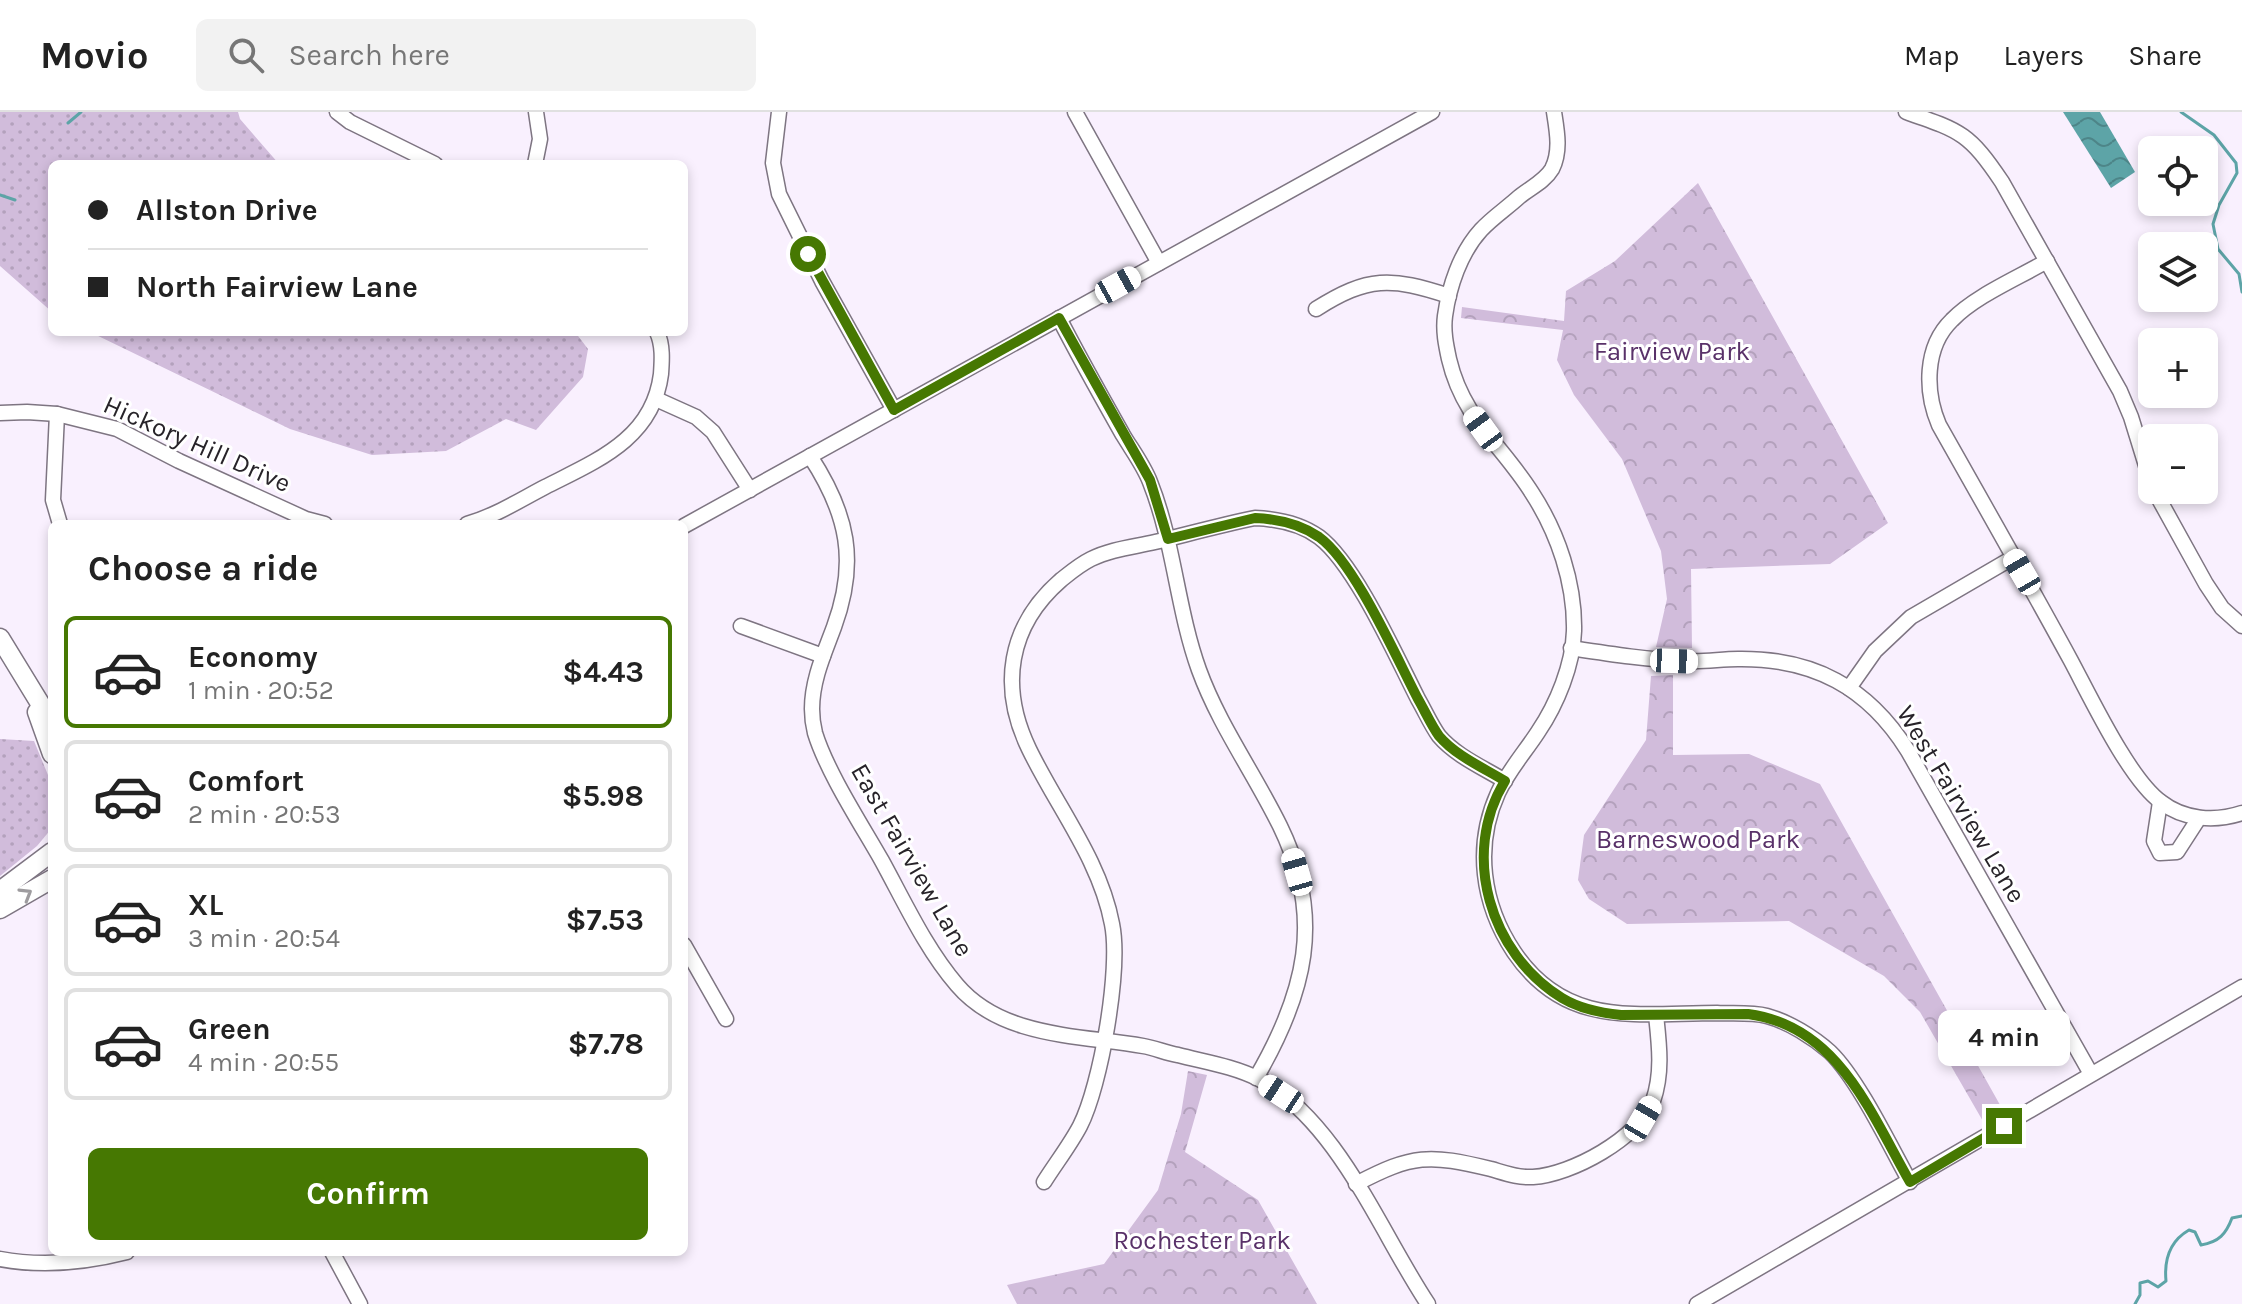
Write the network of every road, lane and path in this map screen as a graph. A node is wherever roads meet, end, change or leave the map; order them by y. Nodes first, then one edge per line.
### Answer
1 (337, 112) edge
2 (536, 112) edge
3 (779, 112) edge
4 (1075, 112) edge
5 (1432, 112) edge
6 (1554, 112) edge
7 (1906, 112) edge
8 (427, 160) edge
9 (536, 160) edge
10 (2047, 261) junction
11 (1159, 263) junction
12 (1449, 296) junction
13 (1316, 309) dead end
14 (1059, 318) junction
15 (658, 336) edge
16 (656, 399) junction
17 (894, 410) junction
18 (0, 413) edge
19 (57, 414) junction
20 (2138, 444) edge
21 (810, 456) junction
22 (750, 490) junction
23 (2162, 504) edge
24 (59, 520) edge
25 (310, 520) edge
26 (482, 520) edge
27 (688, 524) edge
28 (1168, 539) junction
29 (2014, 557) junction
30 (741, 626) dead end
31 (2242, 626) edge
32 (0, 638) edge
33 (1571, 648) junction
34 (823, 656) junction
35 (1849, 688) junction
36 (48, 729) edge
37 (1505, 781) junction
38 (2160, 802) junction
39 (2242, 813) edge
40 (2199, 818) junction
41 (48, 855) edge
42 (48, 881) edge
43 (0, 891) edge
44 (0, 909) edge
45 (688, 952) edge
46 (2242, 987) edge
47 (1656, 1015) junction
48 (726, 1019) dead end
49 (1103, 1040) junction
50 (2091, 1074) junction
51 (1256, 1078) junction
52 (1044, 1182) dead end
53 (1910, 1182) junction
54 (1356, 1184) junction
55 (111, 1256) edge
56 (334, 1256) edge
57 (0, 1259) edge
58 (360, 1304) edge
59 (1428, 1304) edge
60 (1697, 1304) edge

1 - 8 street
2 - 9 street
3 - 17 street
4 - 11 street
5 - 11 street
6 - 12 street
7 - 10 street
10 - 20 street
10 - 29 street
11 - 14 street
12 - 13 street
12 - 33 street
14 - 17 street
14 - 28 street
15 - 16 street
16 - 22 street
16 - 26 street
17 - 21 street
18 - 19 street, Hickory Hill Drive
19 - 24 street
19 - 25 street, Hickory Hill Drive
21 - 22 street
21 - 34 street, East Fairview Lane
22 - 27 street
23 - 31 street
28 - 37 street
28 - 49 street
28 - 51 street
29 - 35 street
29 - 38 street
30 - 34 street
32 - 36 main road
33 - 35 street, West Fairview Lane
33 - 37 street
34 - 49 street, East Fairview Lane
35 - 50 street, West Fairview Lane
37 - 47 street
38 - 40 street
38 - 40 street
39 - 40 street
41 - 43 main road
44 -> 42 main road
45 - 48 street
46 - 50 street
47 - 53 street
47 - 54 street
49 - 51 street, East Fairview Lane
49 - 52 street
50 - 53 street
51 - 54 street, East Fairview Lane
53 - 60 street
54 - 59 street, East Fairview Lane
55 - 57 street
56 - 58 street

